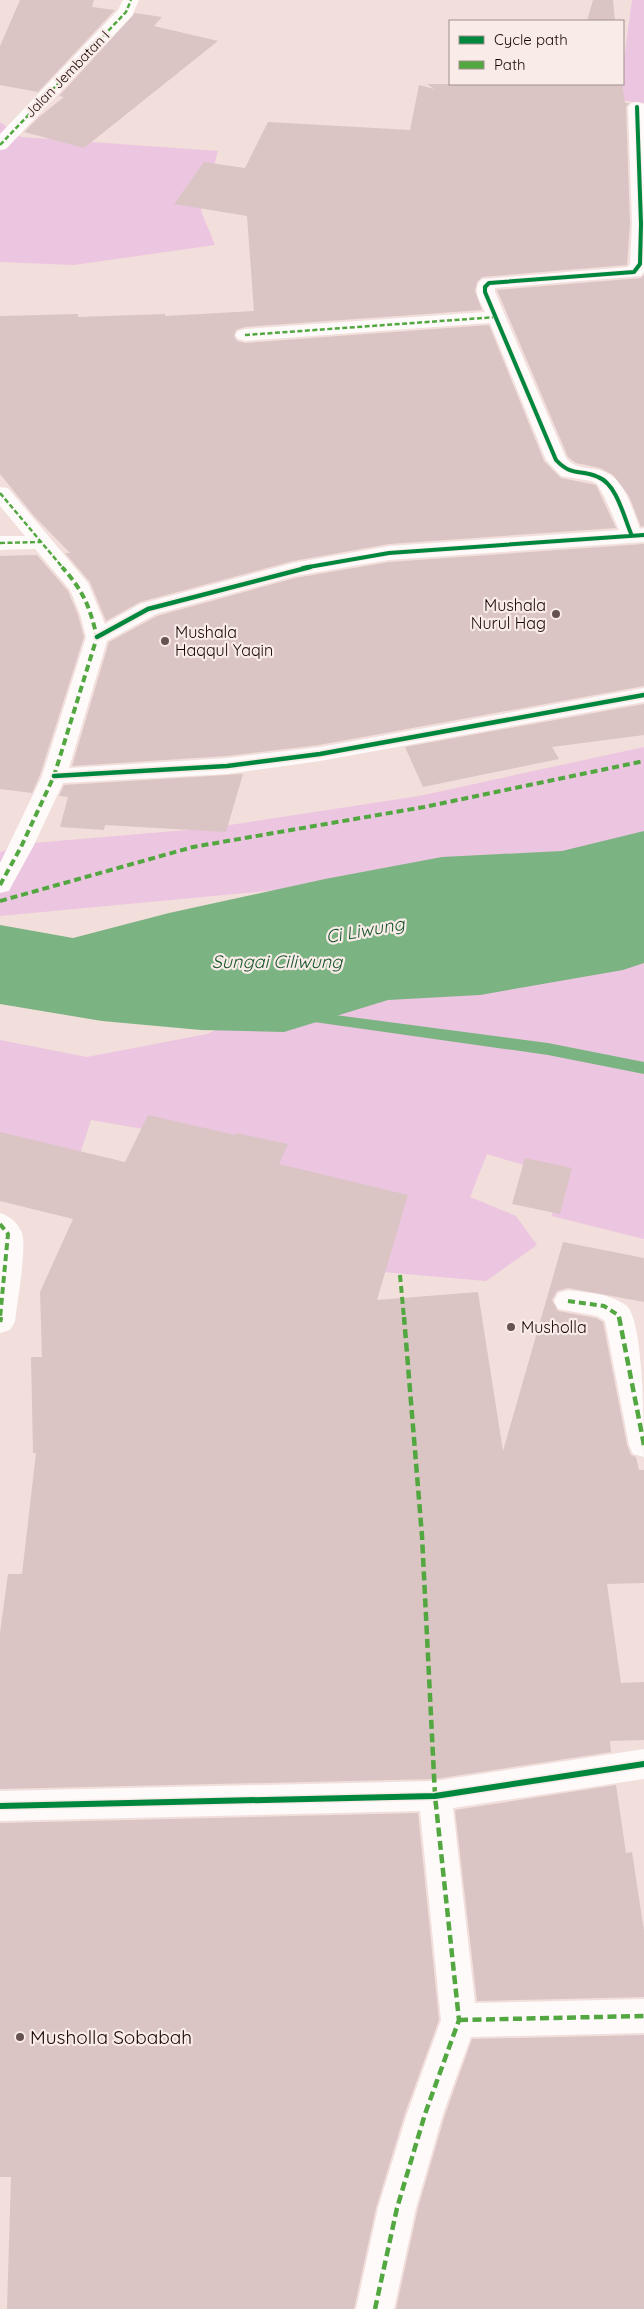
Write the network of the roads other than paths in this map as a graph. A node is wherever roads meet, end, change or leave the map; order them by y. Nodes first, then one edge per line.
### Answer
1 (132, 0) edge
2 (638, 107) dead end
3 (0, 146) edge
4 (498, 317) junction
5 (245, 335) dead end
6 (0, 493) edge
7 (638, 536) edge
8 (40, 542) junction
9 (0, 543) edge
10 (97, 637) junction
11 (644, 695) edge
12 (54, 776) junction
13 (0, 885) edge
14 (0, 1224) edge
15 (568, 1301) dead end
16 (0, 1322) edge
17 (644, 1445) edge
18 (644, 1764) edge
19 (435, 1796) junction
20 (0, 1806) edge
21 (644, 2016) edge
22 (459, 2020) junction
23 (375, 2309) edge

1 - 3 street, Jalan Jembatan I
2 - 4 street
4 - 5 street
4 - 7 street
6 - 8 street
7 - 10 street
8 - 9 street
8 - 10 street
10 - 12 street
11 - 12 street
12 - 13 street
14 - 16 street
15 - 17 street
18 - 19 street
19 - 20 street
19 - 22 street
21 - 22 street
22 - 23 street

